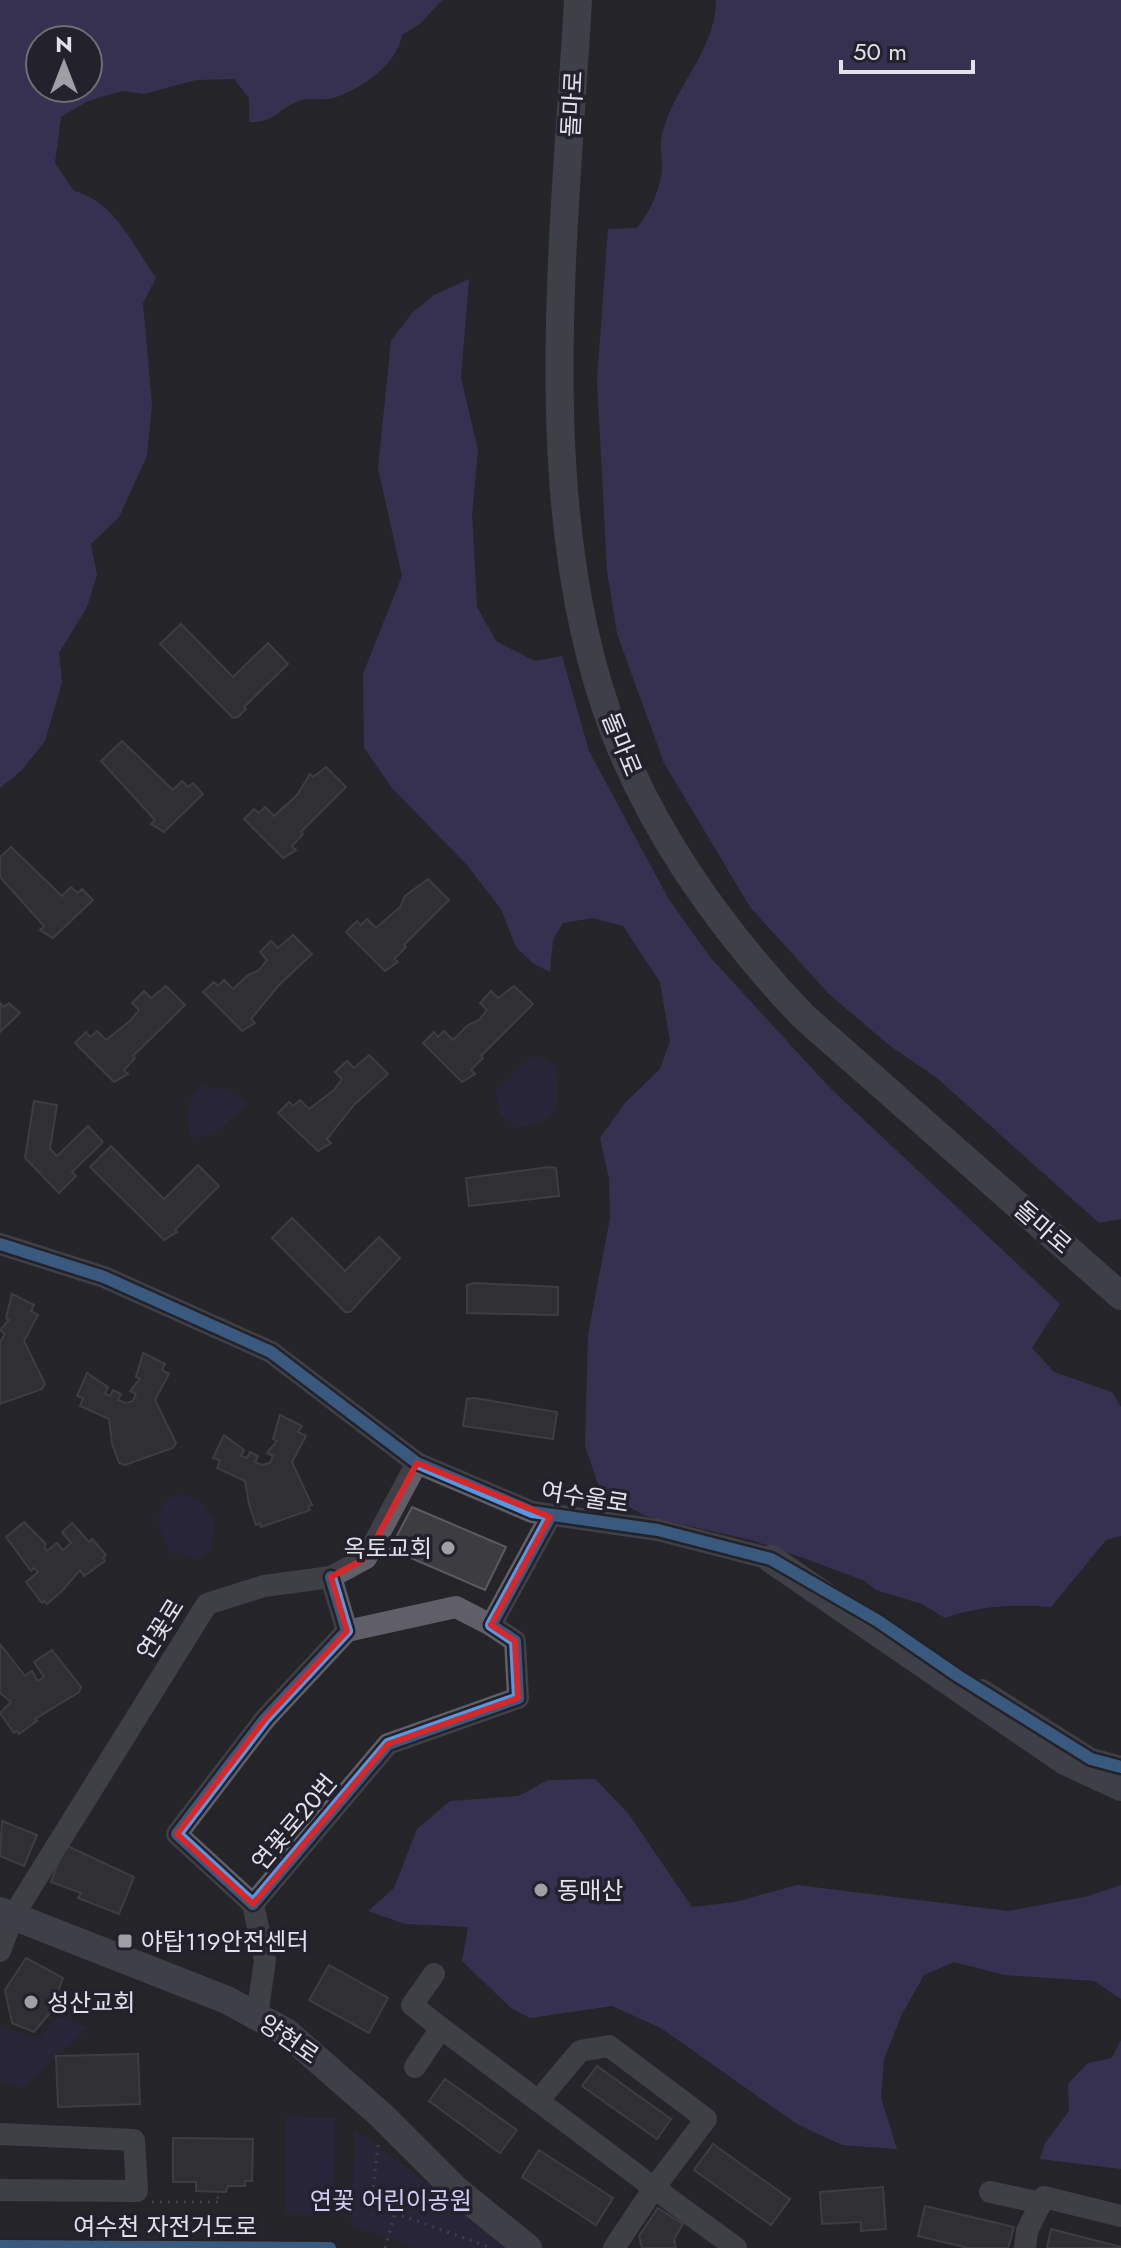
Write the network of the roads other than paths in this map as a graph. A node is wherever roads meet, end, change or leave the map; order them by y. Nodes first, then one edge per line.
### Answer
1 (578, 0) edge
2 (0, 1244) edge
3 (1116, 1290) edge
4 (1121, 1308) edge
5 (417, 1463) junction
6 (550, 1517) junction
7 (771, 1559) junction
8 (331, 1577) junction
9 (491, 1625) junction
10 (347, 1631) junction
11 (1121, 1767) edge
12 (1121, 1787) edge
13 (253, 1904) junction
14 (6, 1913) edge
15 (0, 1951) edge
16 (434, 1974) dead end
17 (257, 2016) junction
18 (441, 2028) junction
19 (415, 2067) dead end
20 (538, 2101) junction
21 (0, 2134) edge
22 (654, 2188) junction
23 (0, 2190) edge
24 (990, 2192) dead end
25 (1041, 2203) junction
26 (1121, 2216) edge
27 (528, 2248) edge
28 (614, 2248) edge
29 (736, 2248) edge
30 (1025, 2248) edge

1 - 3 main road, 돌마로
2 - 5 street, 여수울로
3 - 4 main road, 돌마로
5 - 6 street, 여수울로
5 - 8 street, 연꽃로
6 - 7 street, 여수울로
6 - 9 street
7 - 11 street, 여수울로
7 - 12 main road
8 - 10 street
8 - 14 street, 연꽃로
9 - 10 street
9 - 13 street, 연꽃로20번
10 - 13 street, 연꽃로20번
13 - 17 street
14 - 15 street, 연꽃로
14 - 17 main road, 양현로
16 - 18 street
17 - 27 main road, 양현로
18 - 19 street
18 - 20 street
20 - 22 street
20 - 22 street
21 - 23 street
22 - 28 street
22 - 29 street
24 - 25 street
25 - 26 street
25 - 30 street

